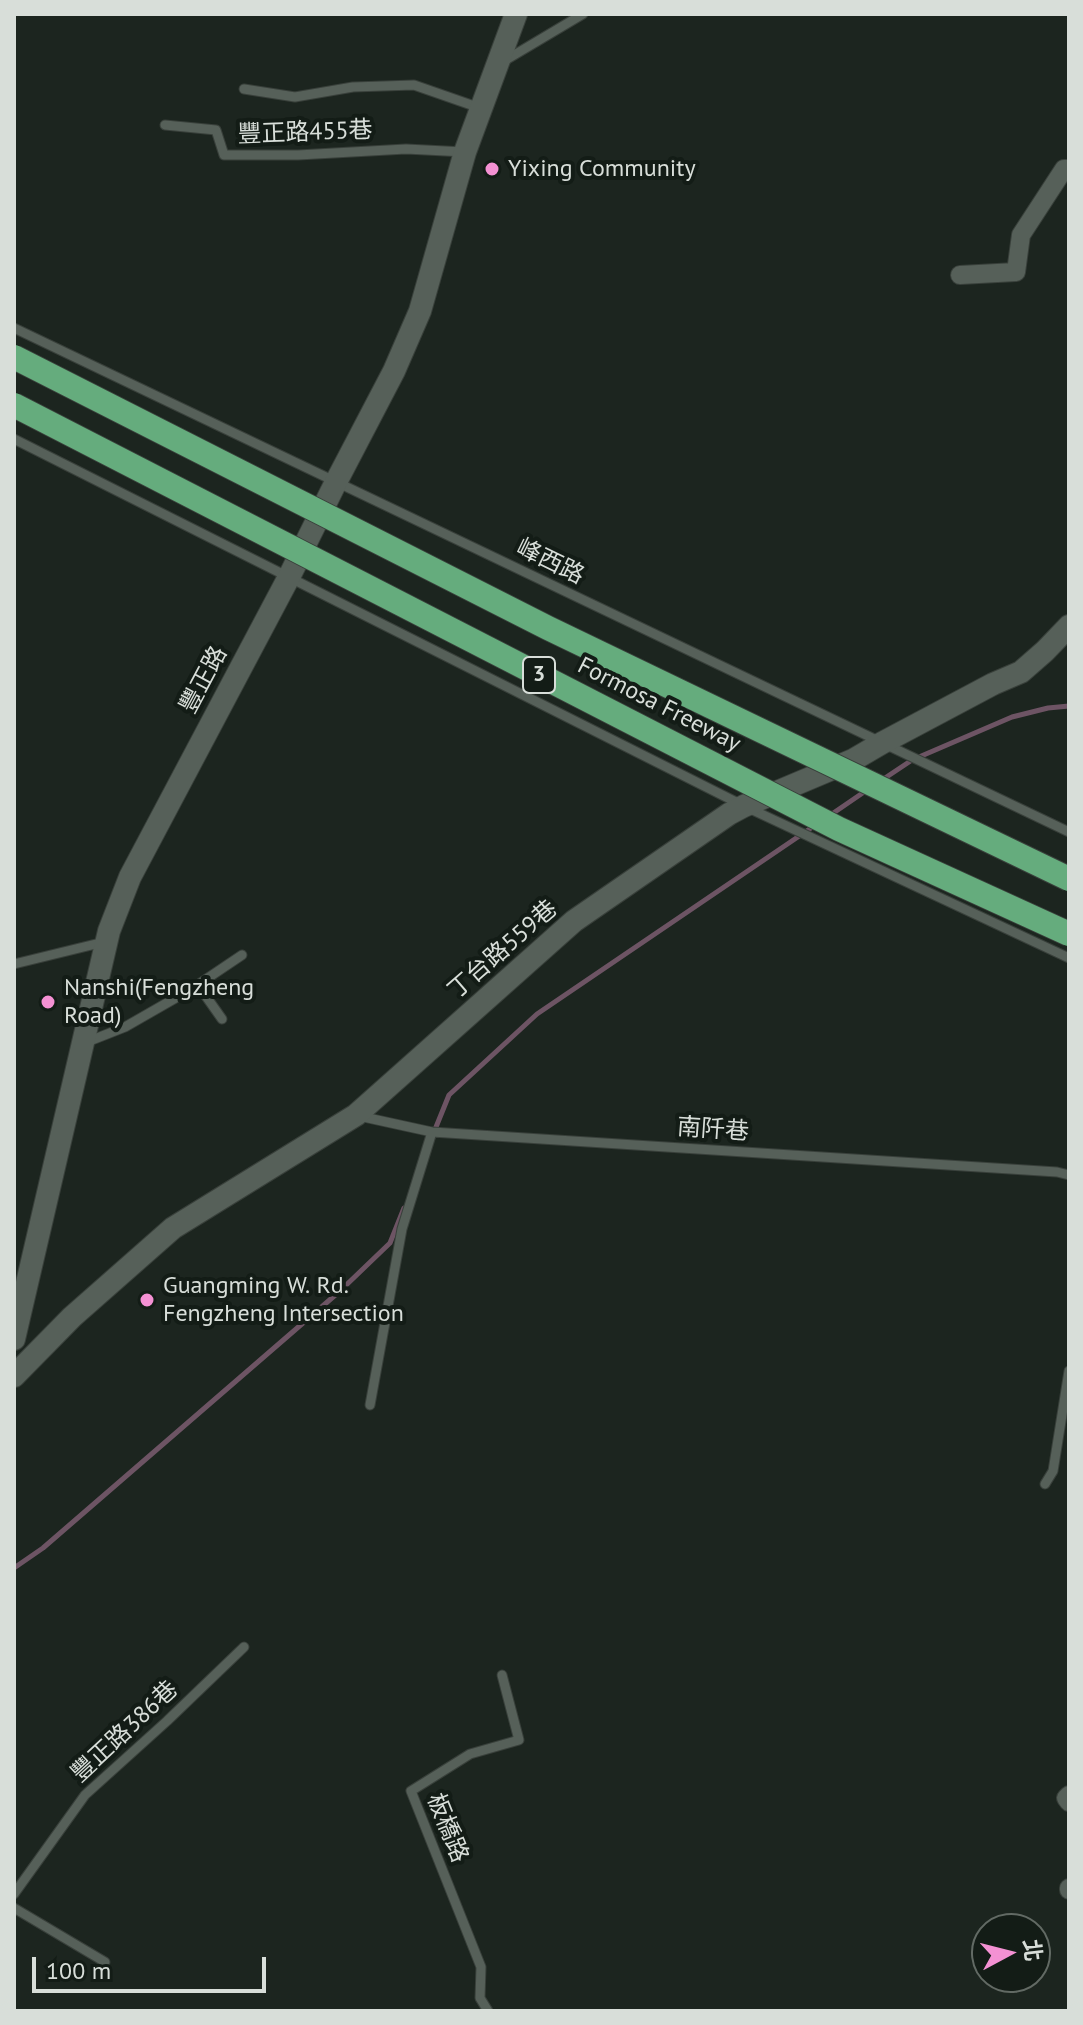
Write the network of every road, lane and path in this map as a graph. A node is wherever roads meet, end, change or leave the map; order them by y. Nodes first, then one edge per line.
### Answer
1 (516, 14) edge
2 (583, 14) edge
3 (498, 65) junction
4 (244, 89) dead end
5 (480, 108) junction
6 (165, 125) dead end
7 (465, 152) junction
8 (1069, 169) edge
9 (960, 275) dead end
10 (14, 328) edge
11 (14, 357) edge
12 (14, 405) edge
13 (14, 439) edge
14 (336, 482) junction
15 (289, 577) junction
16 (1069, 626) edge
17 (882, 743) junction
18 (744, 806) junction
19 (1069, 832) edge
20 (1069, 879) edge
21 (1069, 934) edge
22 (107, 942) junction
23 (242, 955) dead end
24 (1069, 958) edge
25 (14, 964) edge
26 (198, 985) junction
27 (222, 1019) dead end
28 (84, 1043) junction
29 (356, 1115) junction
30 (432, 1132) junction
31 (1069, 1175) edge
32 (14, 1339) edge
33 (1069, 1371) edge
34 (14, 1376) edge
35 (370, 1405) dead end
36 (1045, 1484) dead end
37 (244, 1647) dead end
38 (502, 1675) dead end
39 (1069, 1795) edge
40 (1069, 1802) edge
41 (14, 1894) edge
42 (14, 1908) edge
43 (105, 1962) dead end
44 (488, 2011) edge

1 - 3 street, 豐正路
2 - 3 lane
3 - 5 street, 豐正路
4 - 5 lane
5 - 7 street, 豐正路
6 - 7 lane, 豐正路455巷
7 - 14 street, 豐正路
8 - 9 street
10 - 14 lane, 峰西路
11 - 20 highway, Formosa Freeway / 3, bridge
12 - 21 highway, Formosa Freeway / 3, bridge
13 - 15 lane
14 - 15 street, 豐正路
14 - 17 lane, 峰西路
15 - 18 lane
15 - 22 street, 豐正路
16 - 17 street, 丁台路559巷
17 - 18 street, 丁台路559巷
17 - 19 lane, 峰西路
18 - 24 lane
18 - 29 street, 丁台路559巷
22 - 25 lane
22 - 28 street, 豐正路
23 - 26 lane
26 - 27 lane
26 - 28 lane
28 - 32 street, 豐正路
29 - 30 lane, 南阡巷
29 - 34 street, 丁台路559巷
30 - 31 lane, 南阡巷
30 - 35 lane
33 - 36 lane
37 - 41 lane, 豐正路386巷
38 - 44 lane, 板橋路
39 - 40 street
42 - 43 lane

